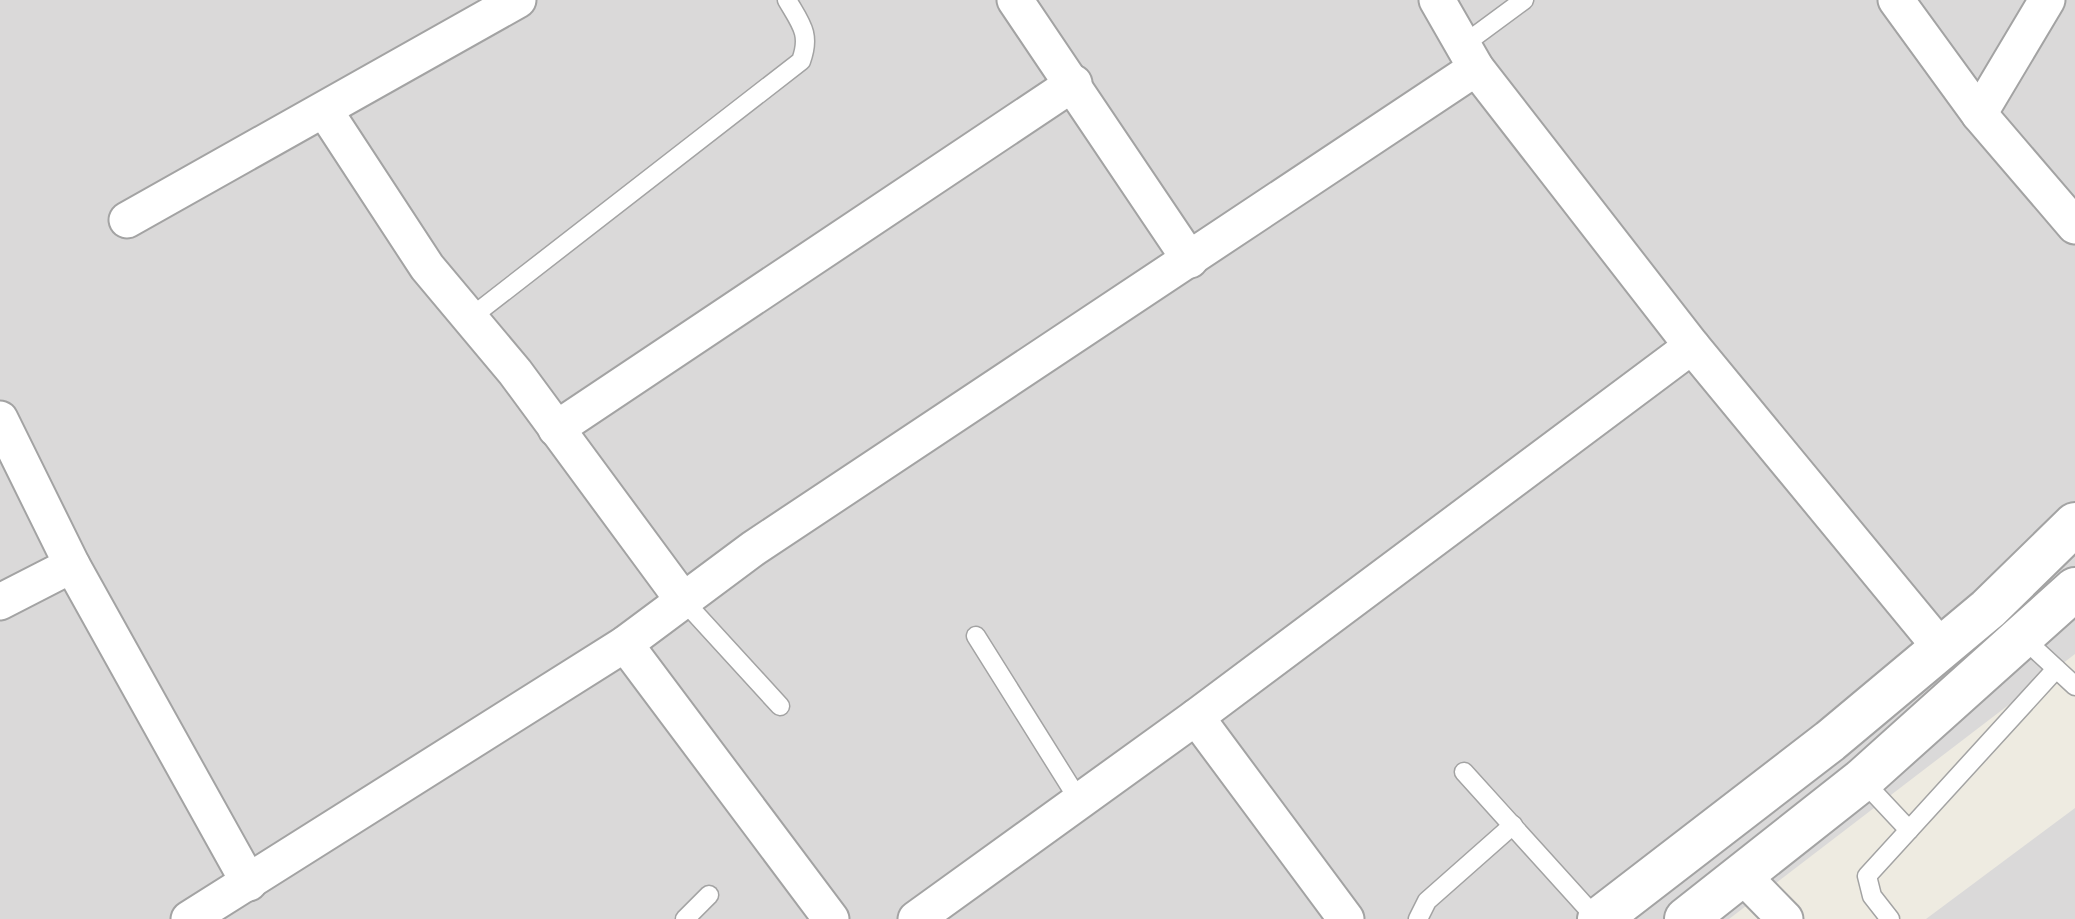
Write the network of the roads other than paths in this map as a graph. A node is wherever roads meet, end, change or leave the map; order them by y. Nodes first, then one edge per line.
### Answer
1 (518, 0) edge
2 (787, 0) edge
3 (1016, 0) edge
4 (1437, 0) edge
5 (1524, 0) edge
6 (1896, 0) edge
7 (2047, 0) edge
8 (1470, 56) junction
9 (1074, 83) junction
10 (324, 111) junction
11 (1979, 114) junction
12 (128, 220) dead end
13 (2075, 226) edge
14 (1190, 260) junction
15 (470, 318) junction
16 (1692, 346) junction
17 (0, 420) edge
18 (556, 429) junction
19 (2075, 524) edge
20 (72, 565) junction
21 (2073, 594) edge
22 (683, 600) junction
23 (0, 602) edge
24 (976, 636) dead end
25 (2022, 637) junction
26 (624, 644) junction
27 (1941, 648) junction
28 (2056, 669) junction
29 (2075, 686) edge
30 (780, 706) dead end
31 (1196, 717) junction
32 (1464, 772) dead end
33 (1862, 780) junction
34 (1080, 802) junction
35 (1513, 824) junction
36 (1909, 830) junction
37 (1744, 876) junction
38 (249, 882) junction
39 (709, 894) dead end
40 (1688, 918) edge
41 (188, 919) edge
42 (685, 919) edge
43 (830, 919) edge
44 (916, 919) edge
45 (1346, 919) edge
46 (1418, 919) edge
47 (1598, 919) edge
48 (1784, 919) edge
49 (1890, 919) edge

1 - 10 street
2 - 15 lane
3 - 9 street
4 - 8 street
5 - 8 lane
6 - 11 street
7 - 11 street
8 - 14 street
8 - 16 street
9 - 14 street
9 - 18 street
10 - 12 street
10 - 15 street
11 - 13 street
14 - 22 street
15 - 18 street
16 - 27 street
16 - 31 street
17 - 20 street
18 - 22 street
19 - 27 street
20 - 23 street
20 - 38 street
21 - 25 street
22 - 26 street
22 - 30 lane
24 - 34 lane
25 - 28 lane
25 - 33 street
26 - 38 street
26 - 43 street
27 - 47 street
28 - 29 lane
28 - 36 lane
31 - 34 street
31 - 45 street
32 - 35 lane
33 - 36 lane
33 - 37 street
34 - 44 street
35 - 46 lane
35 - 47 lane
36 - 49 lane
37 - 40 street
37 - 48 street
38 - 41 street
39 - 42 lane

